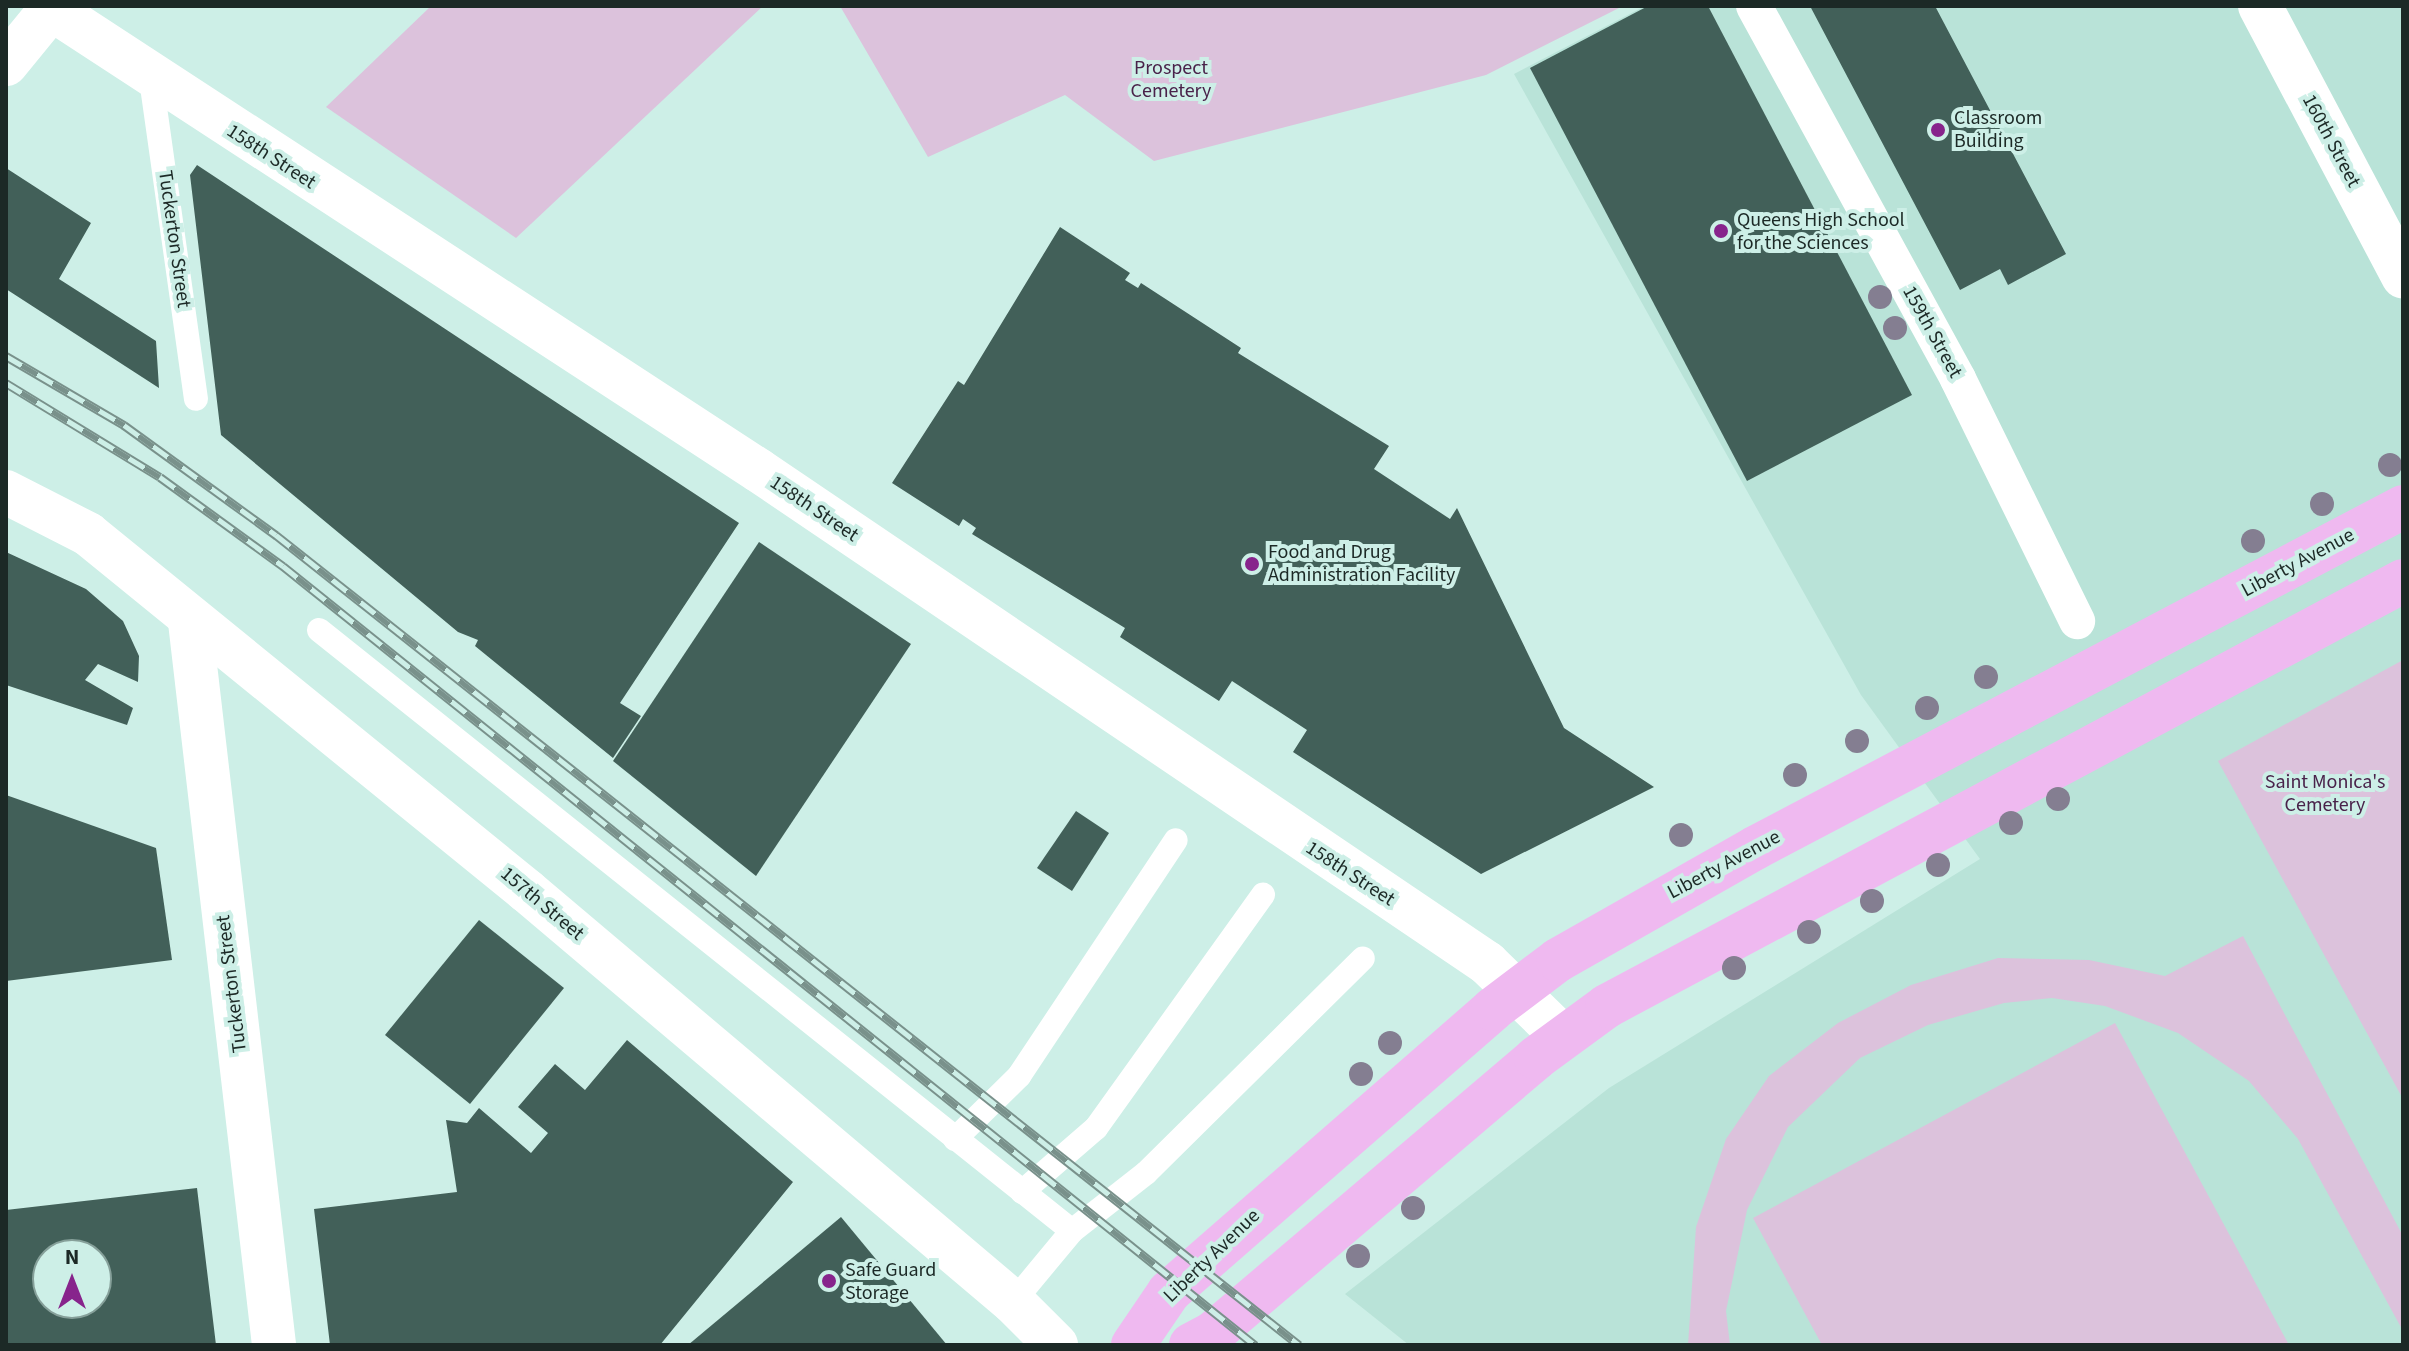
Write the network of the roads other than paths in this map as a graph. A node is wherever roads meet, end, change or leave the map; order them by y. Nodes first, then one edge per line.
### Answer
1 (1754, 6) edge
2 (2260, 6) edge
3 (52, 7) edge
4 (6, 64) edge
5 (151, 79) junction
6 (2403, 276) edge
7 (196, 399) dead end
8 (6, 492) edge
9 (2403, 507) edge
10 (2403, 581) edge
11 (2077, 621) dead end
12 (190, 622) junction
13 (319, 630) dead end
14 (1176, 840) dead end
15 (1263, 895) dead end
16 (1363, 958) dead end
17 (1519, 988) junction
18 (1563, 1037) junction
19 (955, 1139) junction
20 (1022, 1192) junction
21 (1072, 1231) junction
22 (1013, 1302) junction
23 (274, 1345) edge
24 (1056, 1345) edge
25 (1133, 1345) edge
26 (1191, 1345) edge

1 - 11 street, 159th Street
2 - 6 street, 160th Street
3 - 4 street
3 - 5 street, 158th Street
5 - 7 lane, Tuckerton Street
5 - 17 street, 158th Street
8 - 12 street, 157th Street
9 - 17 main road, Liberty Avenue
10 - 18 main road
12 - 22 street, 157th Street
12 - 23 street, Tuckerton Street
13 - 19 lane
14 - 19 lane
15 - 20 lane
16 - 21 lane
17 - 18 street, 158th Street
17 - 25 main road, Liberty Avenue
18 - 26 main road
19 - 20 lane
20 - 21 lane
21 - 22 lane
22 - 24 street, 157th Street

